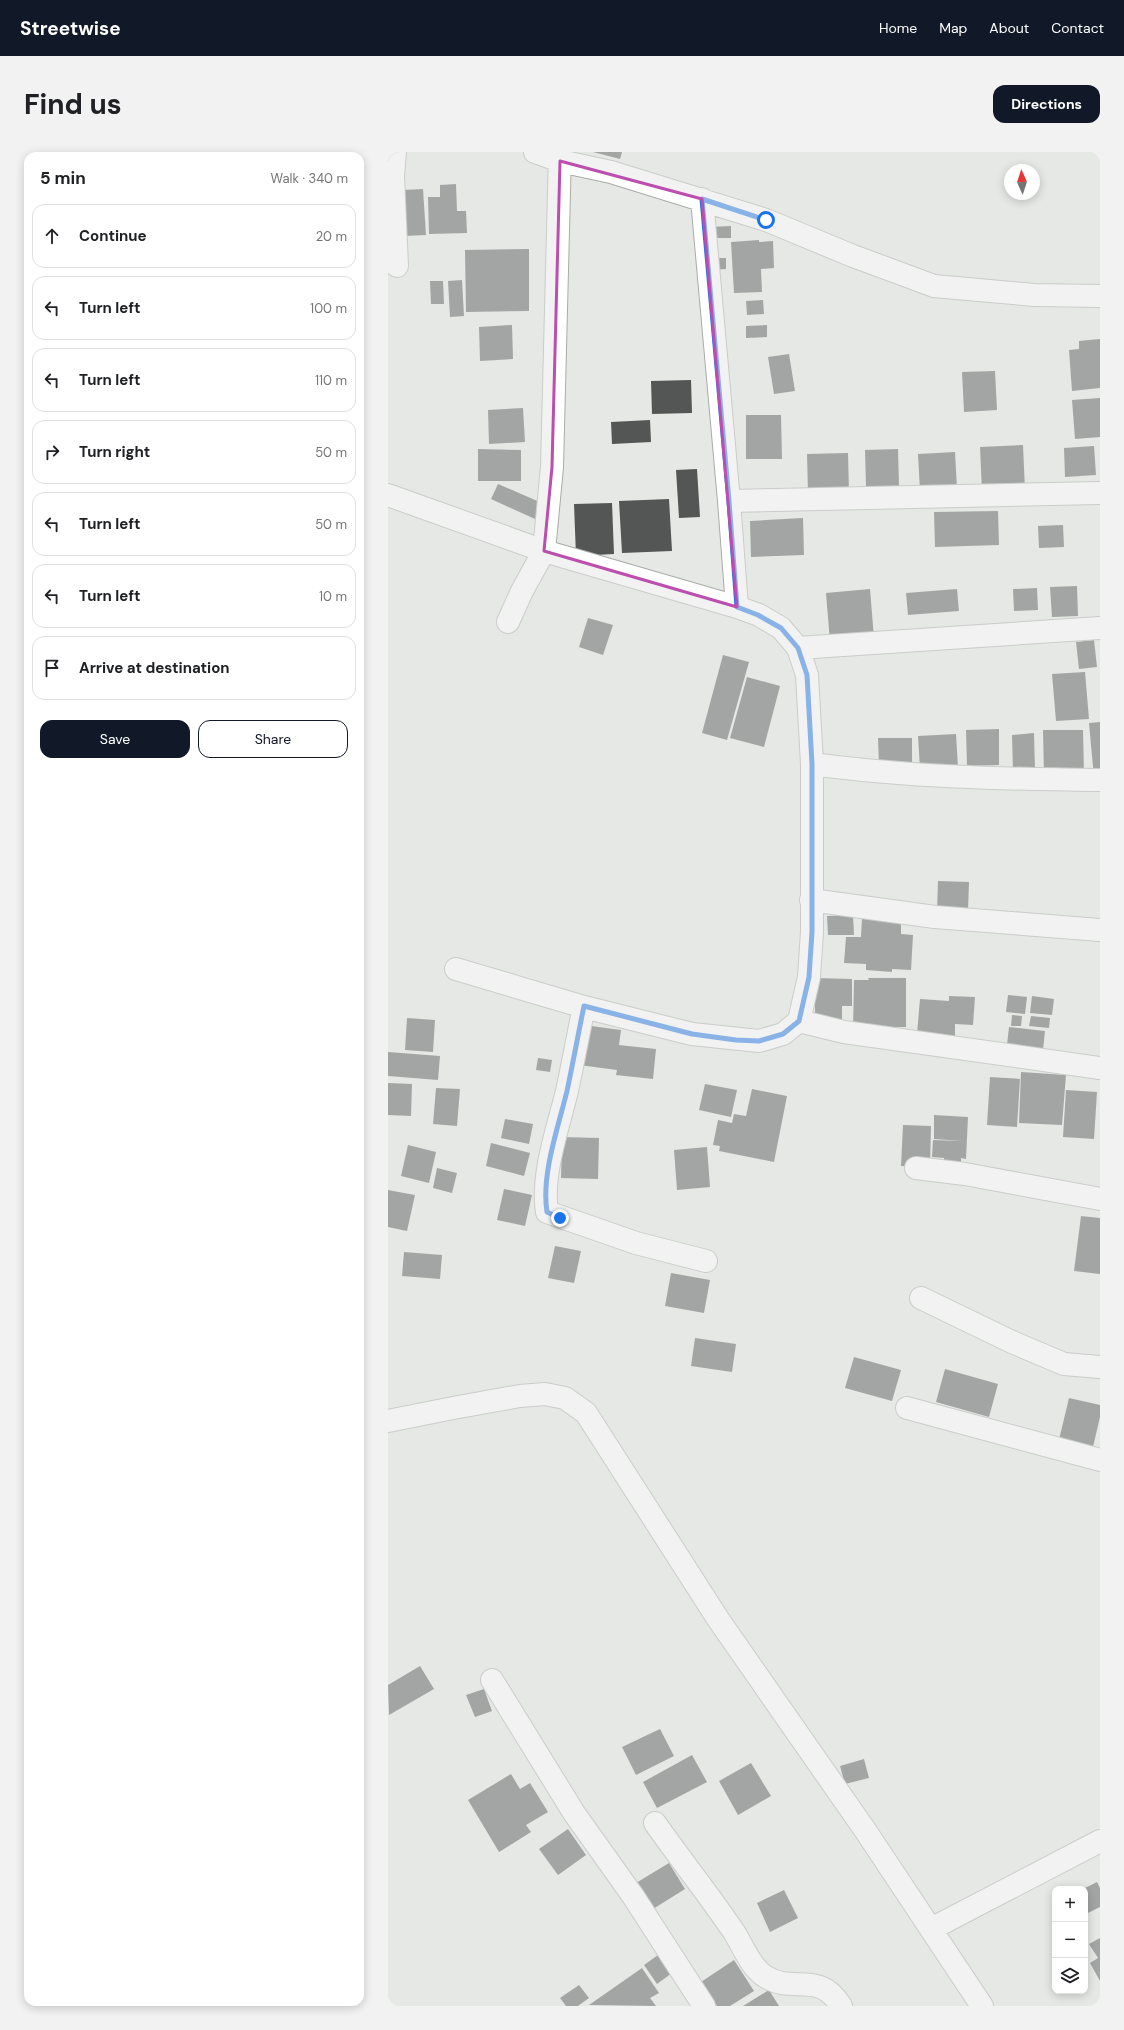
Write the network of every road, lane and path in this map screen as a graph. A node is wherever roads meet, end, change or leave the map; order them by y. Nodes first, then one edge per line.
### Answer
1 (395, 152) edge
2 (535, 152) edge
3 (560, 156) edge
4 (702, 199) junction
5 (397, 266) dead end
6 (1100, 296) edge
7 (1100, 494) edge
8 (388, 495) edge
9 (729, 501) junction
10 (544, 551) junction
11 (737, 607) junction
12 (508, 622) dead end
13 (1100, 628) edge
14 (798, 648) junction
15 (812, 764) junction
16 (1100, 780) edge
17 (811, 900) junction
18 (1100, 930) edge
19 (456, 969) dead end
20 (584, 1006) junction
21 (799, 1021) junction
22 (1100, 1068) edge
23 (916, 1168) dead end
24 (1100, 1199) edge
25 (706, 1261) dead end
26 (921, 1298) dead end
27 (1100, 1367) edge
28 (907, 1408) dead end
29 (388, 1421) edge
30 (1100, 1460) edge
31 (492, 1680) dead end
32 (655, 1824) dead end
33 (1100, 1841) edge
34 (930, 1929) junction
35 (704, 2006) edge
36 (841, 2006) edge
37 (982, 2006) edge

1 - 5 street
2 - 3 street
3 - 4 street
3 - 10 street
4 - 6 street
4 - 9 street
7 - 9 street
8 - 10 street
9 - 11 street
10 - 11 street
10 - 12 street
11 - 14 street
13 - 14 street
14 - 15 street
15 - 16 street
15 - 17 street
17 - 18 street
17 - 21 street
19 - 20 street
20 - 21 street
20 - 25 street
21 - 22 street
23 - 24 street
26 - 27 street
28 - 30 street
29 - 34 street
31 - 35 street
32 - 36 street
33 - 34 street
34 - 37 street

